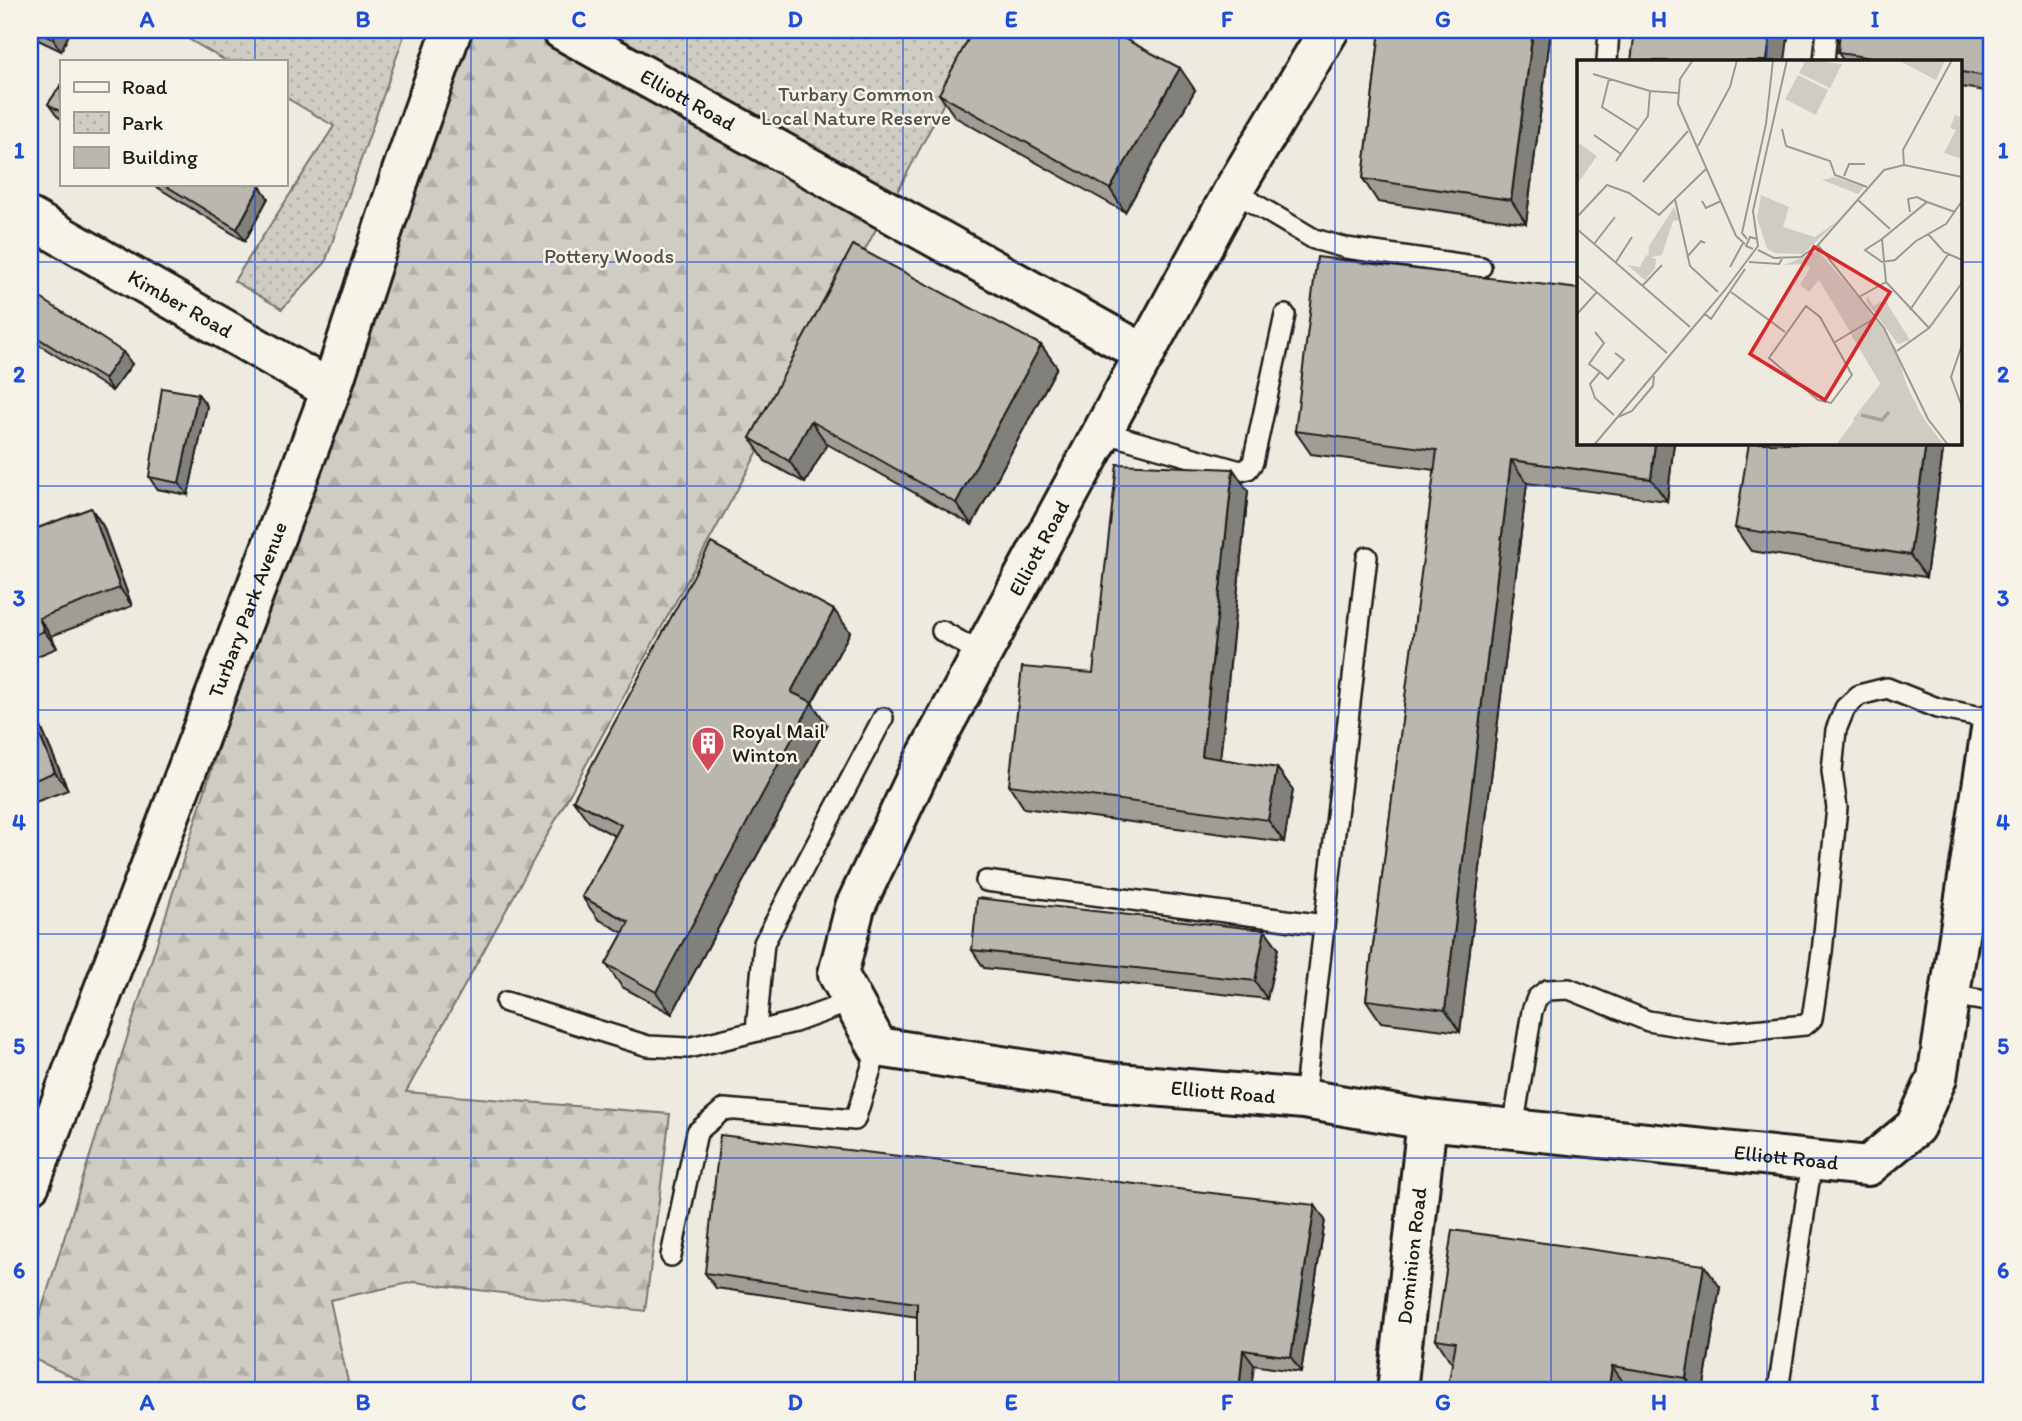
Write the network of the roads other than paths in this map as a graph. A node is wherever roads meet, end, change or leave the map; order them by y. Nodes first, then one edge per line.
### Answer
1 (452, 30) edge
2 (562, 30) edge
3 (1329, 30) edge
4 (1609, 30) edge
5 (1827, 30) edge
6 (1607, 60) edge
7 (1824, 60) edge
8 (1233, 191) junction
9 (30, 218) edge
10 (1480, 267) dead end
11 (1285, 315) dead end
12 (1145, 354) junction
13 (331, 390) junction
14 (1102, 432) junction
15 (1367, 557) dead end
16 (942, 631) dead end
17 (982, 654) junction
18 (883, 718) dead end
19 (1992, 721) edge
20 (986, 881) dead end
21 (1324, 925) junction
22 (1950, 995) junction
23 (853, 1000) junction
24 (506, 1002) dead end
25 (1992, 1002) edge
26 (755, 1031) junction
27 (878, 1047) junction
28 (1304, 1099) junction
29 (1427, 1120) junction
30 (1513, 1129) junction
31 (1812, 1161) junction
32 (30, 1184) edge
33 (671, 1256) dead end
34 (1397, 1391) edge
35 (1778, 1391) edge

1 - 13 street, Turbary Park Avenue
2 - 12 street, Elliott Road
3 - 8 street, Elliott Road
4 - 6 lane
5 - 7 lane
8 - 10 lane
8 - 12 street, Elliott Road
9 - 13 street, Kimber Road
11 - 14 lane
12 - 14 street, Elliott Road
13 - 32 street, Turbary Park Avenue
14 - 17 street, Elliott Road
15 - 21 lane
16 - 17 lane
17 - 23 street, Elliott Road
18 - 26 lane
19 - 22 street, Elliott Road
19 - 30 lane
20 - 21 lane
21 - 28 lane
22 - 25 lane
22 - 31 street, Elliott Road
23 - 26 lane
23 - 27 street, Elliott Road
24 - 26 lane
27 - 28 street, Elliott Road
27 - 33 lane
28 - 29 street, Elliott Road
29 - 30 street, Elliott Road
29 - 34 street, Dominion Road
30 - 31 street, Elliott Road
31 - 35 lane

